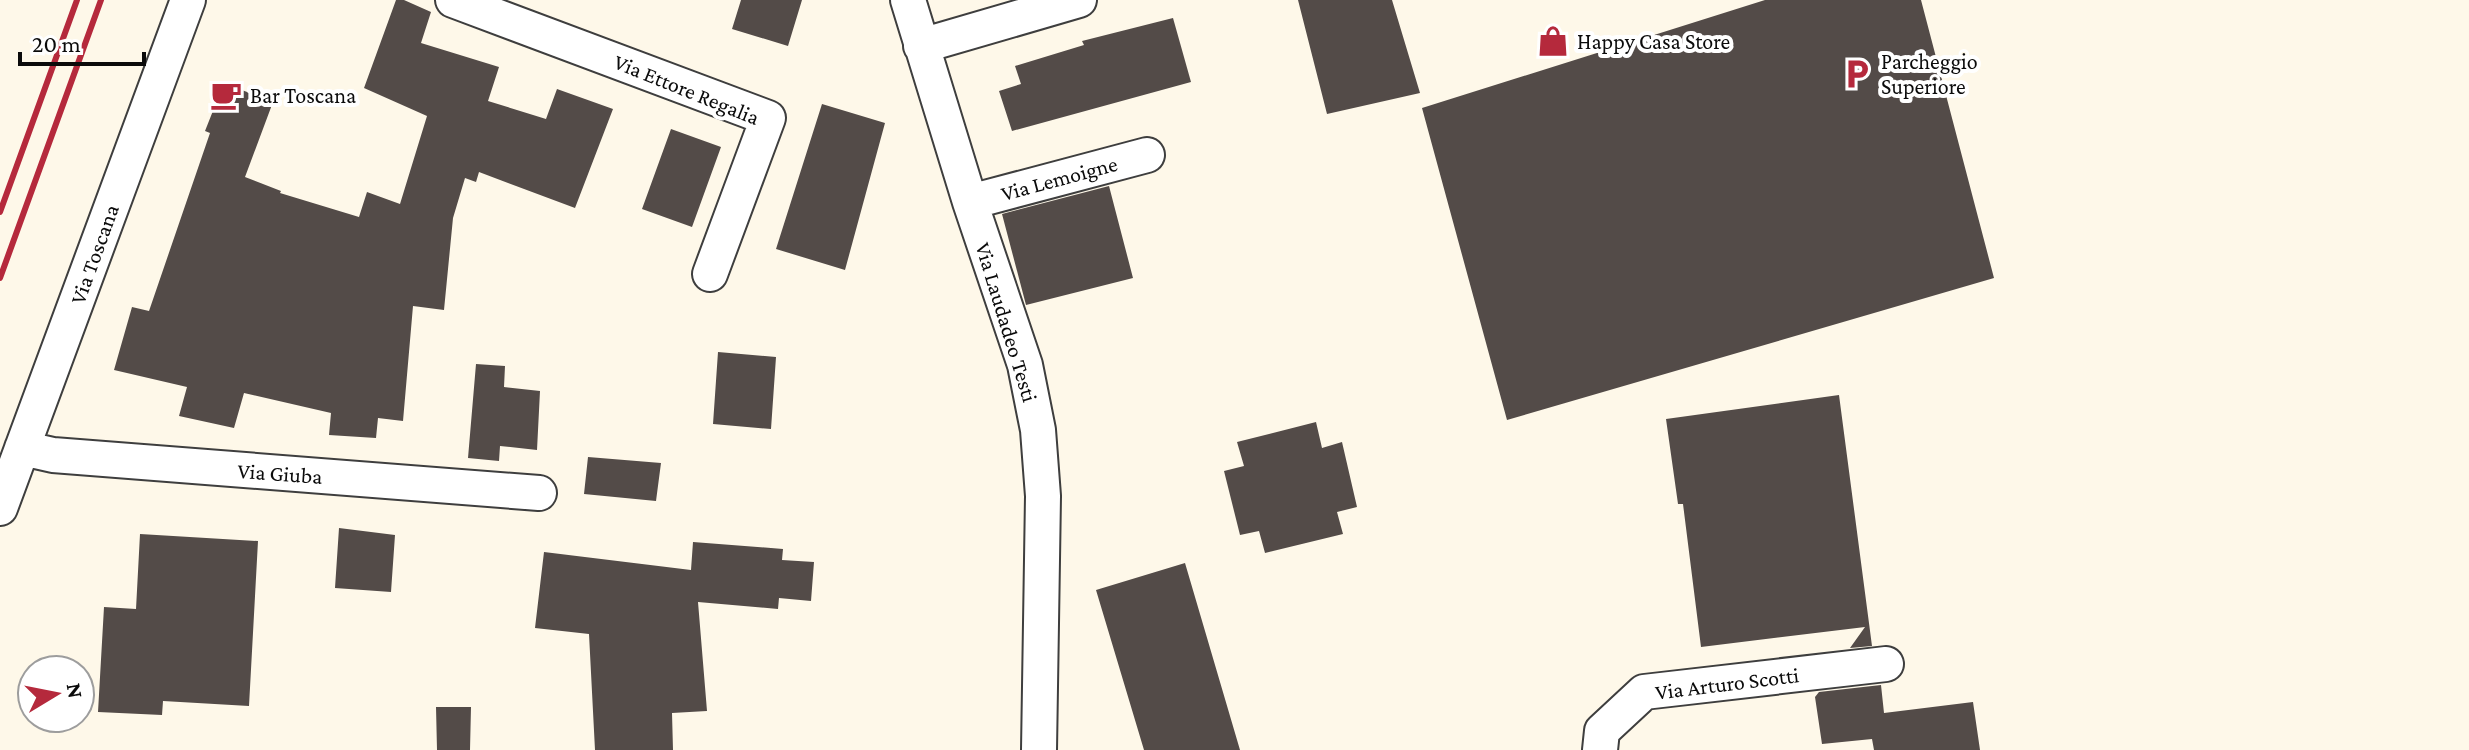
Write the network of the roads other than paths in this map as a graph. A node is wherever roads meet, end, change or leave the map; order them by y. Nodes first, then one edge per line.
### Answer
1 (188, 0) edge
2 (453, 0) edge
3 (908, 0) edge
4 (1079, 0) edge
5 (921, 46) junction
6 (1147, 155) dead end
7 (970, 202) junction
8 (710, 274) dead end
9 (22, 448) junction
10 (539, 493) dead end
11 (0, 508) edge
12 (1886, 664) dead end
13 (1039, 750) edge
14 (1600, 750) edge

1 - 9 street, Via Toscana
2 - 8 street, Via Ettore Regalia
3 - 5 street, Via Laudadeo Testi
4 - 5 street
5 - 7 street, Via Laudadeo Testi
6 - 7 street, Via Lemoigne
7 - 13 street, Via Laudadeo Testi
9 - 10 street, Via Giuba
9 - 11 street, Via Toscana
12 - 14 street, Via Arturo Scotti

